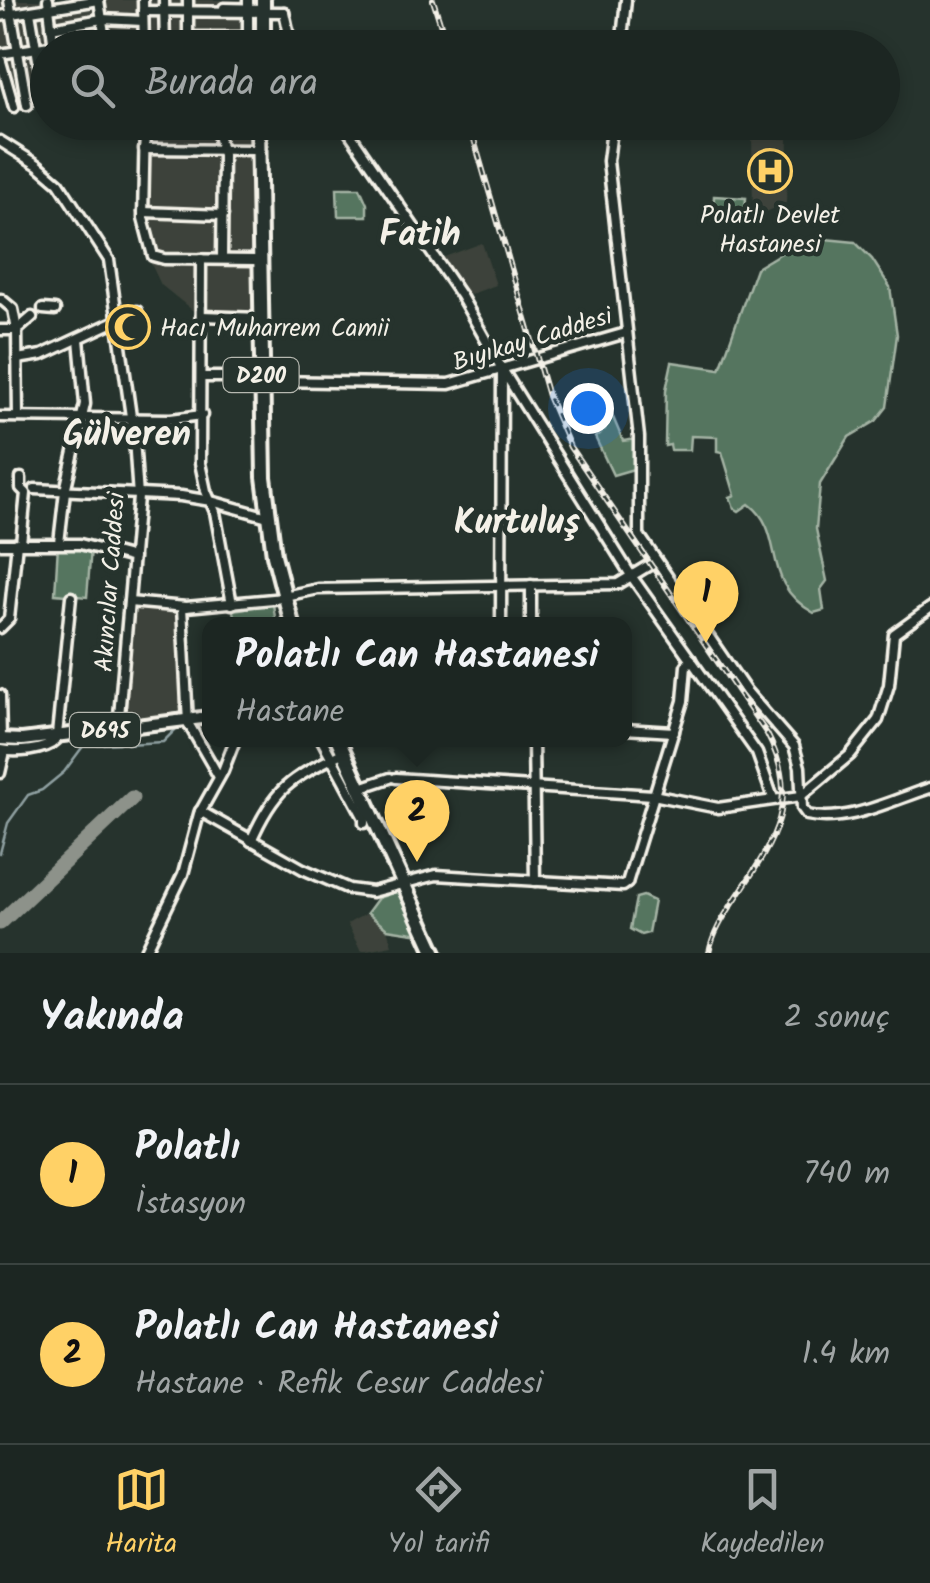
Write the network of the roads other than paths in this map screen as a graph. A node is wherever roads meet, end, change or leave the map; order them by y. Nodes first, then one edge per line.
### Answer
1 (9, 0) edge
2 (99, 0) edge
3 (143, 0) edge
4 (164, 0) edge
5 (628, 0) edge
6 (49, 4) edge
7 (228, 4) edge
8 (186, 7) edge
9 (256, 7) edge
10 (164, 11) junction
11 (213, 11) junction
12 (30, 12) junction
13 (11, 14) junction
14 (0, 16) edge
15 (143, 16) junction
16 (102, 19) junction
17 (52, 28) joint
18 (33, 30) edge
19 (103, 30) edge
20 (143, 30) edge
21 (164, 30) edge
22 (210, 30) edge
23 (288, 30) edge
24 (625, 30) edge
25 (30, 50) edge
26 (18, 52) junction
27 (0, 56) edge
28 (27, 104) dead end
29 (14, 107) dead end
30 (144, 140) edge
31 (220, 140) edge
32 (255, 140) edge
33 (258, 140) edge
34 (259, 140) edge
35 (355, 140) edge
36 (614, 140) edge
37 (2, 141) edge
38 (144, 149) junction
39 (222, 149) junction
40 (254, 150) junction
41 (143, 212) junction
42 (223, 215) junction
43 (200, 259) junction
44 (222, 259) junction
45 (255, 260) junction
46 (0, 299) edge
47 (43, 309) dead end
48 (55, 310) dead end
49 (136, 311) dead end
50 (202, 316) junction
51 (32, 317) dead end
52 (259, 318) junction
53 (116, 320) junction
54 (0, 330) edge
55 (17, 330) junction
56 (627, 331) junction
57 (79, 339) junction
58 (17, 359) junction
59 (501, 367) junction
60 (202, 378) junction
61 (254, 379) dead end
62 (274, 379) dead end
63 (202, 415) junction
64 (18, 416) junction
65 (82, 416) junction
66 (0, 417) edge
67 (131, 418) junction
68 (22, 478) dead end
69 (35, 489) dead end
70 (66, 492) junction
71 (138, 494) junction
72 (211, 501) junction
73 (266, 517) junction
74 (59, 542) junction
75 (19, 543) junction
76 (0, 544) edge
77 (133, 558) junction
78 (656, 561) junction
79 (632, 577) junction
80 (501, 586) junction
81 (531, 586) junction
82 (287, 596) junction
83 (71, 597) dead end
84 (129, 602) junction
85 (232, 604) junction
86 (182, 608) junction
87 (930, 608) edge
88 (293, 617) edge
89 (501, 617) edge
90 (531, 617) edge
91 (0, 628) edge
92 (691, 660) junction
93 (0, 696) edge
94 (202, 720) edge
95 (188, 722) junction
96 (118, 728) junction
97 (632, 730) edge
98 (674, 732) junction
99 (56, 738) junction
100 (1, 744) edge
101 (202, 746) edge
102 (203, 747) edge
103 (232, 747) edge
104 (349, 747) edge
105 (533, 747) edge
106 (337, 750) edge
107 (0, 773) edge
108 (220, 777) junction
109 (366, 786) junction
110 (533, 786) junction
111 (930, 788) edge
112 (802, 793) junction
113 (654, 794) junction
114 (772, 796) junction
115 (200, 811) junction
116 (251, 841) junction
117 (535, 880) junction
118 (406, 881) junction
119 (145, 953) edge
120 (438, 953) edge

1 - 13 street
2 - 6 street
2 - 16 street
3 - 15 street
4 - 10 street
5 - 24 street
6 - 12 street
6 - 17 street
7 - 9 street
7 - 11 street
8 - 10 street
8 - 11 street
9 - 11 street
9 - 23 street
10 - 15 street
10 - 21 street
11 - 22 street
12 - 13 street
12 - 18 street
13 - 14 street
13 - 26 street
15 - 16 street
15 - 20 street
16 - 17 street
16 - 19 street
25 - 26 street
26 - 27 street
26 - 28 street
27 - 29 street
30 - 38 street
31 - 39 street
32 - 40 street
33 - 52 highway, D200
34 - 82 highway, D200
35 - 59 street
36 - 56 street
37 - 53 street, Akıncılar Caddesi
38 - 39 street
38 - 41 street
39 - 40 street
39 - 42 street
40 - 45 street
41 - 42 street
41 - 43 street
42 - 44 street
43 - 44 street
43 - 50 street
44 - 45 street
45 - 52 street
46 - 55 street
47 - 48 street
49 - 53 street
50 - 52 street
50 - 60 street
51 - 55 street
52 - 73 highway, D200
53 - 57 street
53 - 67 street, Akıncılar Caddesi
54 - 55 street
55 - 58 street
56 - 59 street, Bıyıkay Caddesi
56 - 78 street
57 - 58 street
57 - 65 street
58 - 64 street
59 - 62 street, Bıyıkay Caddesi
59 - 79 street
59 - 80 street
60 - 61 street
60 - 63 street
63 - 67 street
63 - 72 street
64 - 65 street
64 - 66 street
65 - 67 street
65 - 70 street
67 - 71 street, Akıncılar Caddesi
68 - 75 street
69 - 70 street
70 - 71 street
70 - 74 street
71 - 72 street
71 - 77 street, Akıncılar Caddesi
72 - 73 street
72 - 85 street
73 - 82 highway, D200
74 - 75 street
74 - 77 street
75 - 76 street
75 - 91 street
77 - 84 street, Akıncılar Caddesi
78 - 79 street
78 - 112 street
79 - 81 street
79 - 92 street
80 - 81 street
80 - 82 street
80 - 89 street
81 - 90 street
82 - 85 street
82 - 88 highway, D200
83 - 99 street
84 - 86 street
84 - 96 street, Akıncılar Caddesi
85 - 86 street
86 - 95 street
87 - 112 street
92 - 98 street
92 - 114 street
93 - 100 street
94 - 95 main road, D695
95 - 96 main road, D695
95 - 99 main road, D695
95 - 101 street
96 - 99 main road, D695
97 - 98 street
98 - 113 street
99 - 100 main road, D695
100 - 107 street
102 - 108 street
103 - 108 street
104 - 109 highway
105 - 110 street
106 - 116 street
106 - 118 highway
108 - 115 street
109 - 110 street
109 - 118 highway
110 - 113 street
110 - 117 street
111 - 112 street
112 - 114 street
113 - 114 street
113 - 117 street
115 - 116 street
115 - 119 street
116 - 118 street
117 - 118 street
118 - 120 highway

